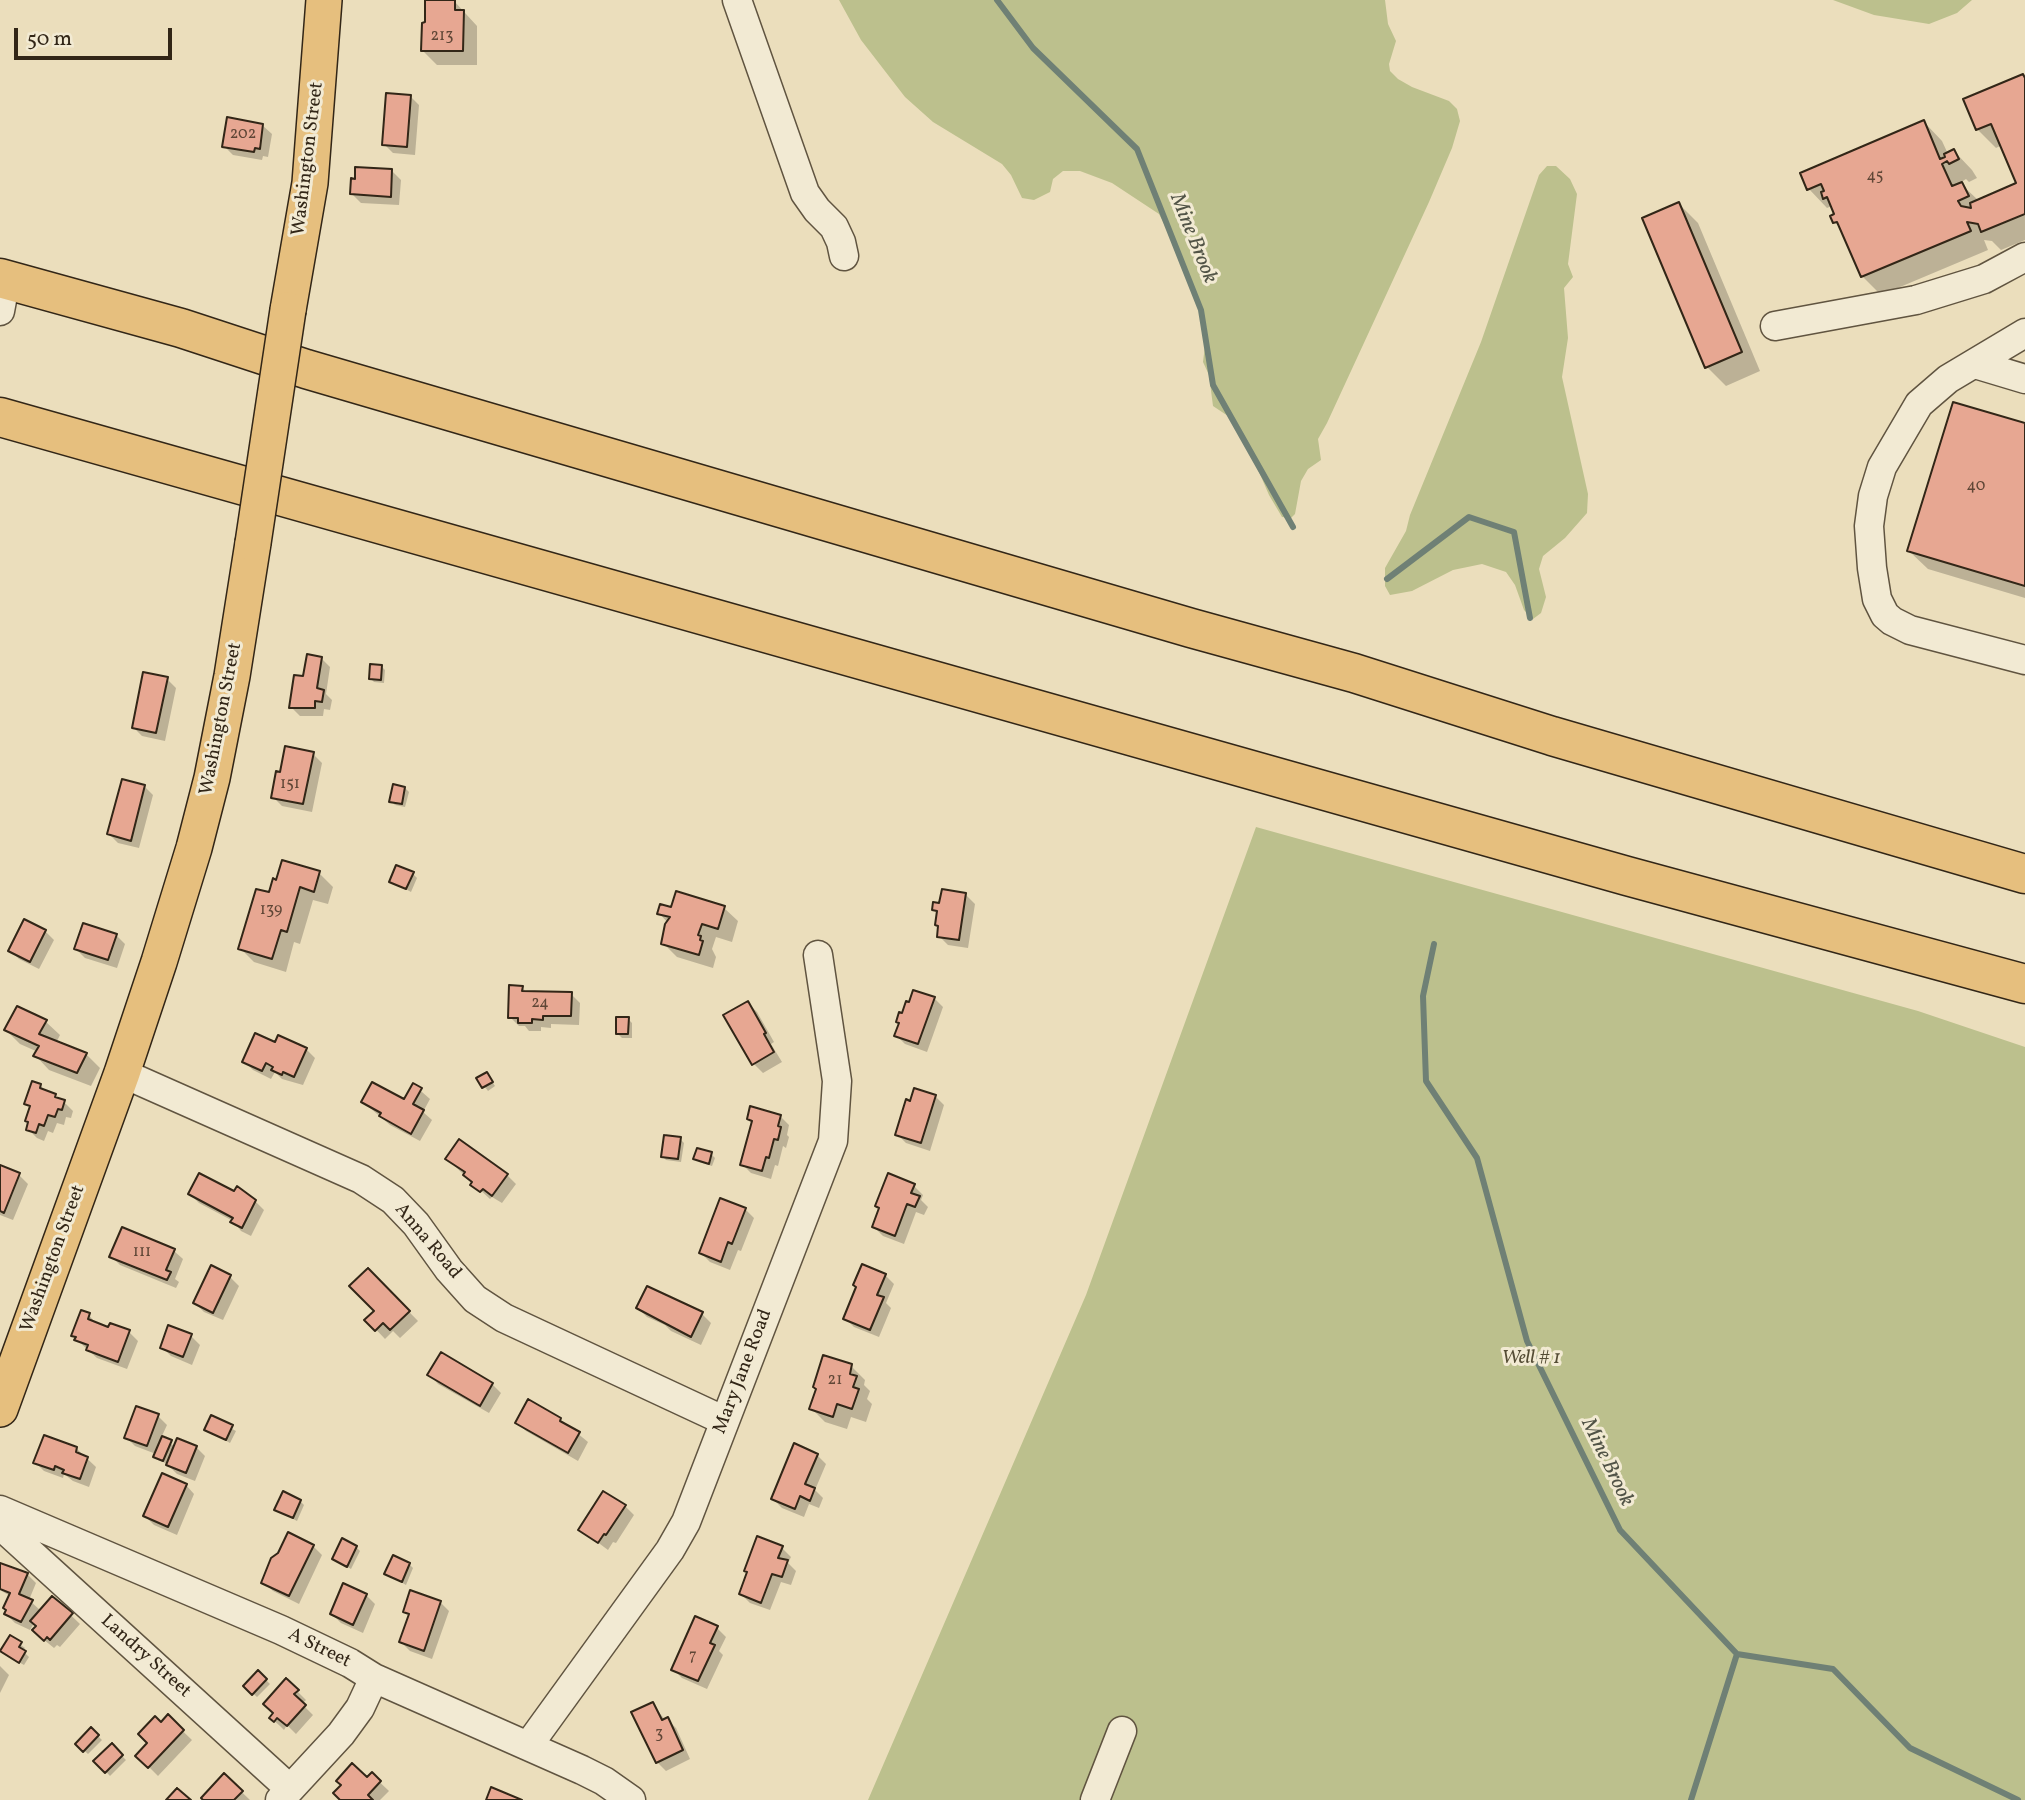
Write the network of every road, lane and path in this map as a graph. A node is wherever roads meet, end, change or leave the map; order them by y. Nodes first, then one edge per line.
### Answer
1 (324, 0) edge
2 (737, 0) edge
3 (844, 256) dead end
4 (2025, 257) edge
5 (2, 289) edge
6 (1775, 326) dead end
7 (2025, 333) edge
8 (1975, 364) junction
9 (2025, 379) edge
10 (0, 416) edge
11 (2025, 660) edge
12 (2025, 874) edge
13 (818, 955) dead end
14 (2025, 984) edge
15 (122, 1073) junction
16 (0, 1409) edge
17 (725, 1421) junction
18 (0, 1510) edge
19 (0, 1525) edge
20 (374, 1678) junction
21 (1122, 1731) dead end
22 (528, 1746) junction
23 (285, 1795) edge
24 (631, 1800) edge
25 (1095, 1800) edge

1 - 15 main road, Washington Street, bridge
2 - 3 street
4 - 6 street
5 - 12 highway
7 - 8 street
8 - 9 street
8 - 11 street
10 - 14 highway
13 - 17 street, Mary Jane Road
15 - 16 main road, Washington Street
15 - 17 street, Anna Road
17 - 22 street, Mary Jane Road
18 - 20 street, A Street
19 - 23 street, Landry Street
20 - 22 street, A Street
20 - 23 street
21 - 25 street
22 - 24 street, A Street

